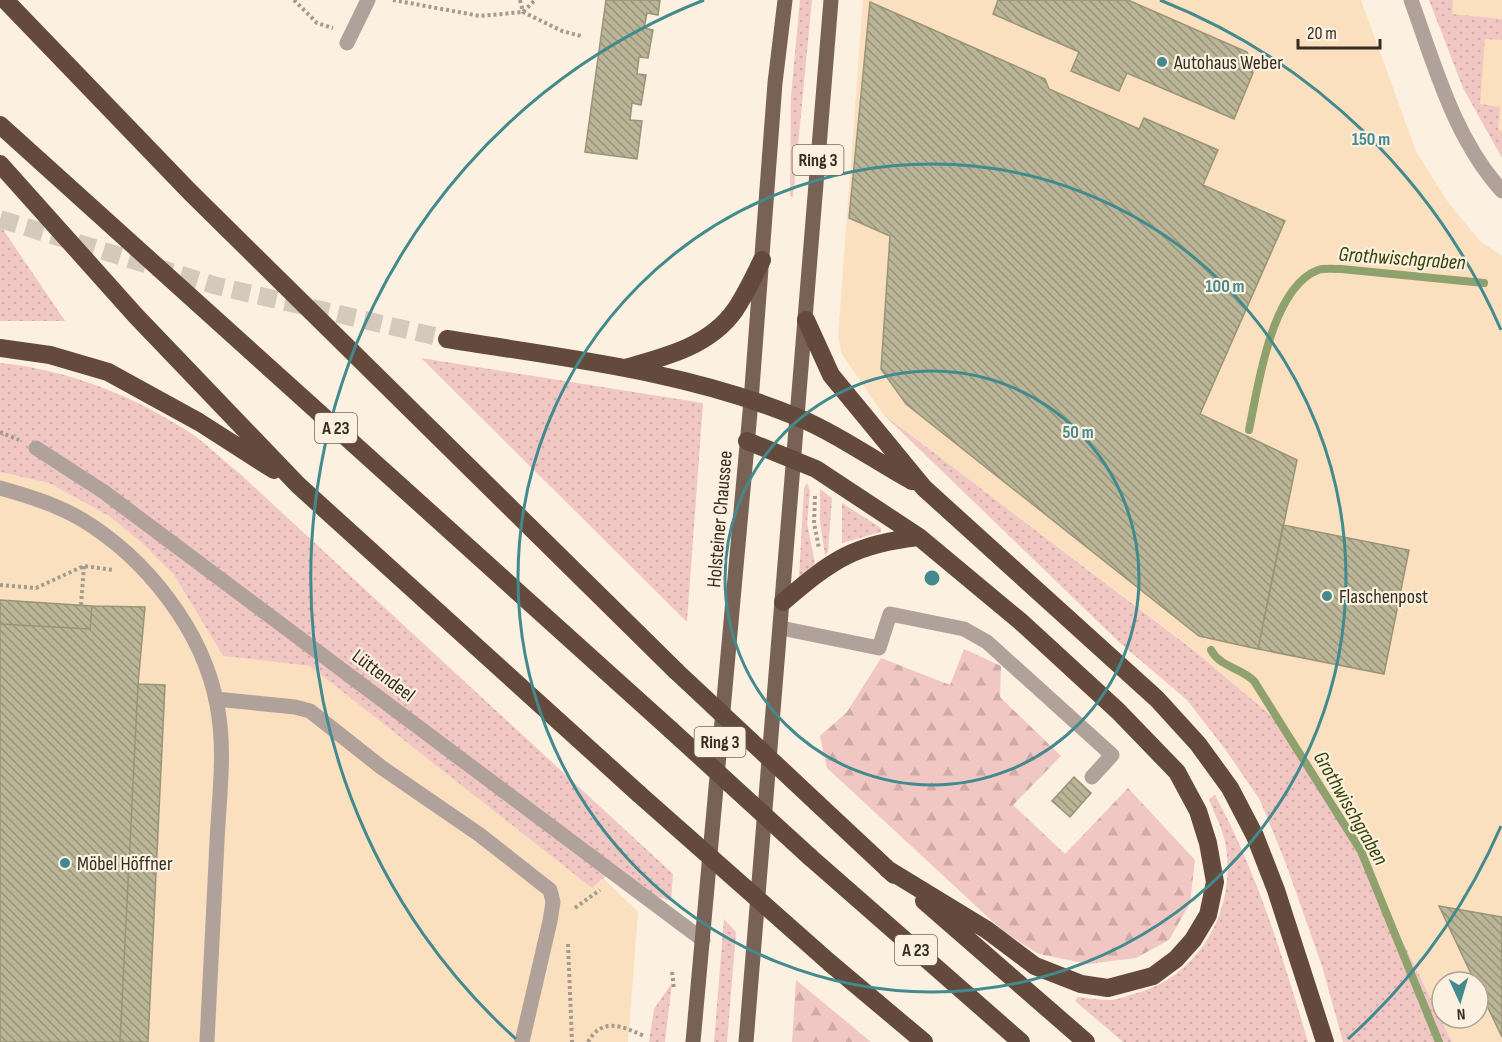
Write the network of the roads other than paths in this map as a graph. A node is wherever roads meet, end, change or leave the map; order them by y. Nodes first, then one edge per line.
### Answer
1 (5, 0) edge
2 (369, 0) edge
3 (785, 0) edge
4 (831, 0) edge
5 (1411, 0) edge
6 (349, 38) road end
7 (0, 125) edge
8 (0, 164) edge
9 (1502, 191) edge
10 (762, 260) junction
11 (806, 321) junction
12 (447, 339) tunnel mouth
13 (0, 348) edge
14 (624, 368) junction
15 (751, 401) junction
16 (798, 417) junction
17 (747, 441) junction
18 (36, 448) dead end
19 (795, 459) junction
20 (298, 485) junction
21 (0, 488) edge
22 (924, 488) junction
23 (919, 537) junction
24 (783, 602) junction
25 (781, 628) junction
26 (216, 699) junction
27 (1092, 777) dead end
28 (887, 869) junction
29 (703, 940) junction
30 (207, 1042) edge
31 (522, 1042) edge
32 (693, 1042) edge
33 (746, 1042) edge
34 (924, 1042) edge
35 (1022, 1042) edge
36 (1086, 1042) edge
37 (1325, 1042) edge

1 - 28 highway, A 23, bridge
2 - 6 street
3 - 10 main road, Holsteiner Chaussee / Ring 3
4 - 11 main road, Ring 3
5 - 9 street
7 - 35 highway, A 23, bridge
8 - 20 highway
10 - 14 highway
10 - 15 main road, Holsteiner Chaussee / Ring 3
11 - 16 main road, Ring 3
11 - 22 highway
12 - 14 highway
13 - 20 highway
14 - 15 highway
15 - 16 highway
15 - 17 main road, Holsteiner Chaussee / Ring 3
16 - 19 main road, Ring 3
16 - 22 highway
17 - 19 highway
17 - 29 main road, Holsteiner Chaussee / Ring 3
18 - 29 street, Lüttendeel
19 - 23 highway
19 - 24 main road, Ring 3
20 - 34 highway, bridge
21 - 26 street
22 - 37 highway
23 - 24 highway
23 - 28 highway
24 - 25 main road, Ring 3
25 - 27 street
25 - 33 main road, Ring 3
26 - 30 street
26 - 31 street
28 - 36 highway, A 23
29 - 32 main road, Holsteiner Chaussee / Ring 3

